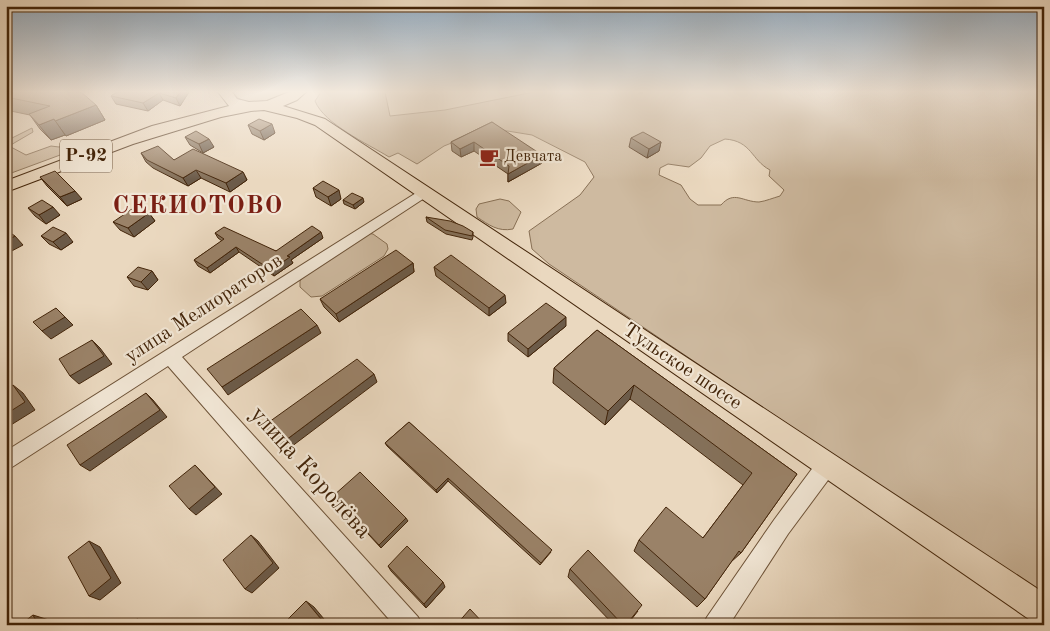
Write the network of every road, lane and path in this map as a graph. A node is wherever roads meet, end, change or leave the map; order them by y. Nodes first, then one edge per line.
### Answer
1 (173, 121) edge
2 (182, 121) edge
3 (320, 122) edge
4 (166, 126) junction
5 (6, 187) edge
6 (424, 192) junction
7 (170, 356) junction
8 (6, 462) edge
9 (827, 465) junction
10 (1044, 611) edge
11 (410, 625) edge
12 (715, 625) edge

1 - 4 main road, Р-92
2 - 4 main road, Р-92
3 - 6 main road, Тульское шоссе
4 - 5 main road, Р-92
6 - 7 street, улица Мелиораторов
6 - 9 main road, Тульское шоссе
7 - 8 street, улица Мелиораторов
7 - 11 street, улица Королёва
9 - 10 main road, Тульское шоссе
9 - 12 street

